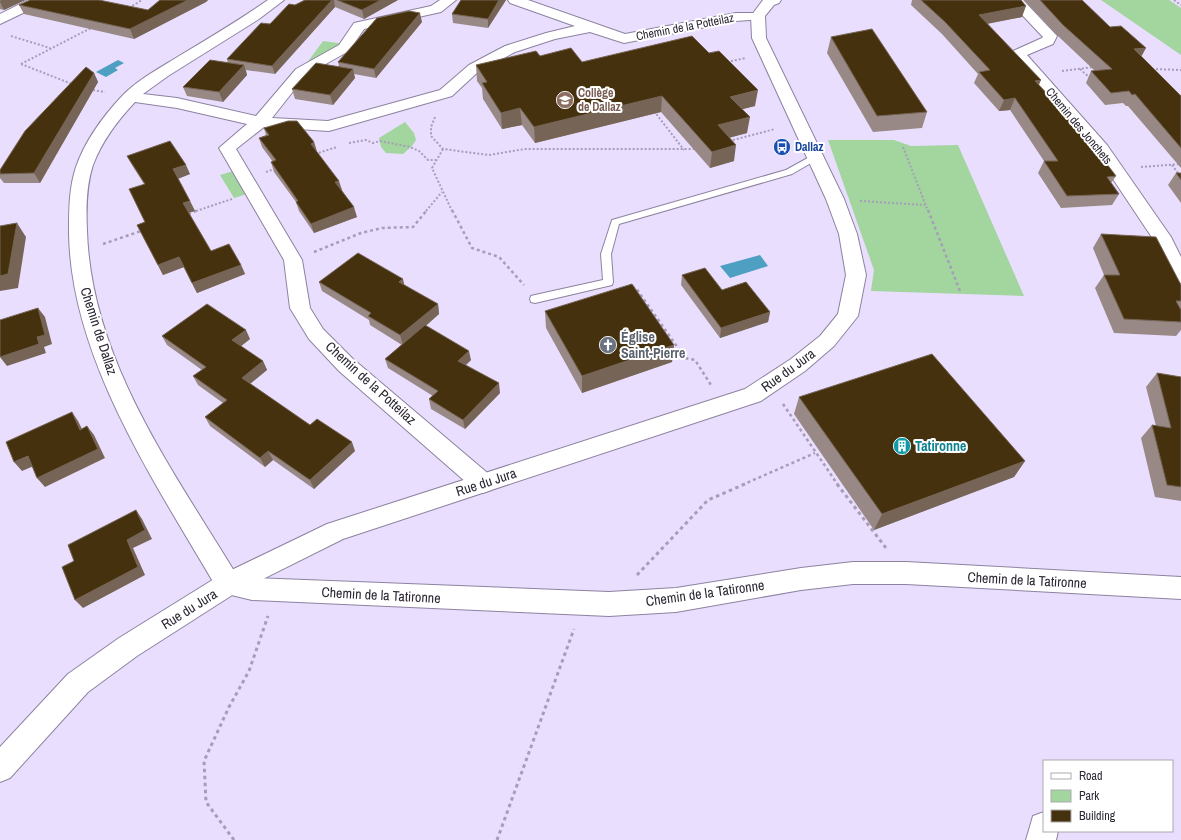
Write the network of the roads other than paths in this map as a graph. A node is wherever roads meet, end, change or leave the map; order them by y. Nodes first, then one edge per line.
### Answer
1 (39, 0) edge
2 (278, 0) edge
3 (449, 0) edge
4 (515, 0) edge
5 (774, 0) edge
6 (1015, 0) edge
7 (758, 16) junction
8 (0, 20) edge
9 (591, 27) junction
10 (130, 97) junction
11 (260, 122) junction
12 (815, 157) junction
13 (1181, 276) edge
14 (536, 299) road end
15 (483, 483) junction
16 (228, 584) junction
17 (1181, 588) edge
18 (0, 768) edge

1 - 8 street
2 - 10 street, Chemin de Dallaz
3 - 11 street, Chemin de la Potteilaz
4 - 9 street, Chemin de la Potteilaz
5 - 7 street
6 - 13 street, Chemin des Jonchets
7 - 9 street, Chemin de la Potteilaz
7 - 12 street, Rue du Jura
9 - 11 street
10 - 11 street
10 - 16 street, Chemin de Dallaz
11 - 15 street, Chemin de la Potteilaz
12 - 14 lane
12 - 15 street, Rue du Jura
15 - 16 street, Rue du Jura
16 - 17 street, Chemin de la Tatironne
16 - 18 street, Rue du Jura

